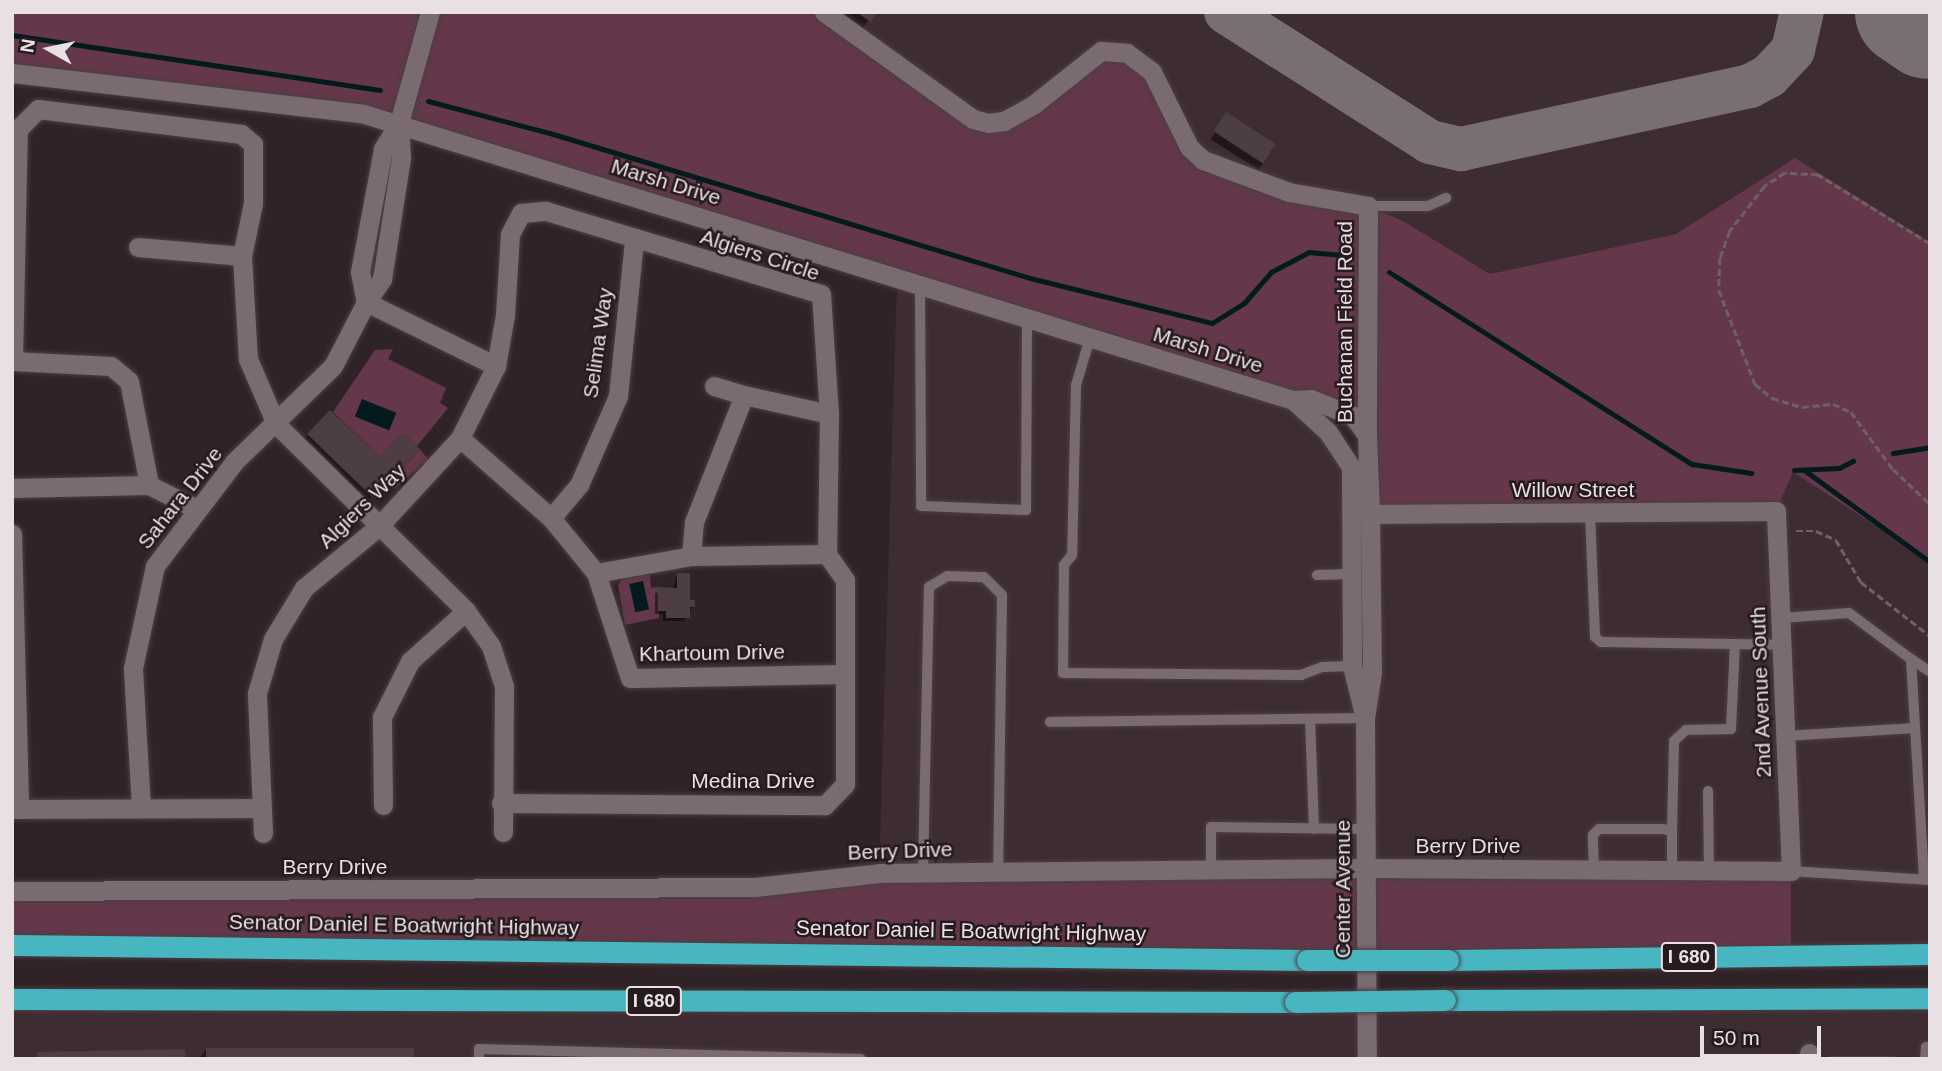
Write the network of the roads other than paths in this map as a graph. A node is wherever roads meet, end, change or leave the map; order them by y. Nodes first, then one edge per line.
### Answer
1 (430, 12) edge
2 (824, 12) edge
3 (12, 73) edge
4 (399, 123) junction
5 (1446, 198) dead end
6 (1368, 206) junction
7 (521, 214) joint
8 (634, 241) junction
9 (138, 247) dead end
10 (242, 256) junction
11 (920, 285) junction
12 (366, 302) junction
13 (1027, 318) junction
14 (1090, 338) junction
15 (13, 361) edge
16 (496, 366) junction
17 (714, 386) dead end
18 (744, 394) junction
19 (1293, 400) junction
20 (829, 414) junction
21 (276, 424) junction
22 (1367, 435) junction
23 (460, 438) junction
24 (1345, 452) joint
25 (149, 485) junction
26 (12, 488) edge
27 (197, 509) junction
28 (1776, 511) joint
29 (1590, 512) junction
30 (1370, 513) junction
31 (551, 518) junction
32 (378, 527) junction
33 (12, 534) edge
34 (827, 554) junction
35 (691, 556) junction
36 (596, 573) junction
37 (1349, 574) junction
38 (1317, 576) dead end
39 (466, 611) junction
40 (1781, 618) junction
41 (1735, 645) junction
42 (1782, 645) junction
43 (1911, 659) junction
44 (1352, 666) junction
45 (1930, 672) edge
46 (845, 674) junction
47 (1365, 718) junction
48 (1310, 719) junction
49 (1050, 722) dead end
50 (1915, 728) junction
51 (1786, 736) junction
52 (1708, 791) dead end
53 (501, 803) junction
54 (383, 805) dead end
55 (142, 808) junction
56 (260, 808) junction
57 (15, 809) edge
58 (1314, 829) junction
59 (1366, 830) junction
60 (1672, 831) junction
61 (503, 832) dead end
62 (263, 833) dead end
63 (1366, 868) junction
64 (1210, 870) junction
65 (1594, 870) junction
66 (1672, 870) junction
67 (1709, 870) junction
68 (1791, 871) junction
69 (923, 872) junction
70 (998, 872) junction
71 (1927, 880) edge
72 (12, 891) edge
73 (12, 945) edge
74 (1930, 954) edge
75 (1930, 998) edge
76 (12, 999) edge
77 (76, 1000) junction
78 (12, 1007) edge
79 (1930, 1047) edge
80 (623, 1055) edge
81 (479, 1059) edge
82 (861, 1059) edge
83 (1367, 1059) edge
84 (1926, 1059) edge

1 - 4 street
2 - 6 street, Buchanan Field Road
3 - 4 street, Marsh Drive
4 - 11 street, Marsh Drive
4 - 12 street
5 - 6 lane
6 - 22 street, Buchanan Field Road
7 - 8 street, Algiers Circle
7 - 16 street, Algiers Way
8 - 20 street, Algiers Circle
8 - 31 street, Selima Way
9 - 10 street
10 - 15 street
10 - 21 street
11 - 13 street, Marsh Drive
11 - 13 lane
12 - 16 street
12 - 21 street, Sahara Drive
13 - 14 street, Marsh Drive
14 - 19 street, Marsh Drive
14 - 44 lane
15 - 25 street
16 - 23 street, Algiers Way
17 - 18 street
18 - 20 street
18 - 35 street
19 - 22 street, Marsh Drive
19 - 24 street, Marsh Drive
20 - 34 street, Algiers Circle
21 - 27 street, Sahara Drive
21 - 32 street
22 - 30 street, Center Avenue
23 - 31 street, Khartoum Drive
23 - 32 street, Algiers Way
24 - 37 street, Center Avenue
25 - 26 street
25 - 27 street
27 - 55 street, Sahara Drive
28 - 29 street, Willow Street
28 - 40 street, 2nd Avenue South
29 - 30 street, Willow Street
29 - 41 lane
30 - 47 street, Center Avenue
31 - 36 street, Khartoum Drive
32 - 39 street
32 - 56 street, Algiers Way
33 - 57 street
34 - 35 street
34 - 46 street, Medina Drive
35 - 36 street
36 - 46 street, Khartoum Drive
37 - 38 lane
37 - 44 street, Center Avenue
39 - 53 street
39 - 54 street
40 - 42 street, 2nd Avenue South
40 - 43 lane
41 - 42 lane
41 - 60 lane
42 - 51 street, 2nd Avenue South
43 - 45 lane
43 - 50 lane
44 - 47 street, Center Avenue
46 - 53 street, Medina Drive
47 - 48 lane
47 - 59 street, Center Avenue
48 - 49 lane
48 - 58 lane
50 - 51 lane
50 - 71 lane
51 - 68 street, 2nd Avenue South
52 - 67 lane
53 - 61 street
55 - 56 street
55 - 57 street
56 - 62 street, Algiers Way
58 - 59 lane
58 - 64 lane
59 - 63 street, Center Avenue
60 - 65 lane
60 - 66 lane
63 - 64 street, Berry Drive
63 - 65 street, Berry Drive
63 - 83 street, Center Avenue
64 - 70 street, Berry Drive
65 - 66 street, Berry Drive
66 - 67 street, Berry Drive
67 - 68 street, Berry Drive
68 - 71 lane
69 - 70 street, Berry Drive
69 - 70 lane
69 - 72 street, Berry Drive
73 - 74 highway, Senator Daniel E Boatwright Highway / I 680, bridge
75 - 77 highway, I 680, bridge
76 - 77 highway, I 680
77 - 78 highway
79 - 84 lane
80 - 81 lane
80 - 82 lane

